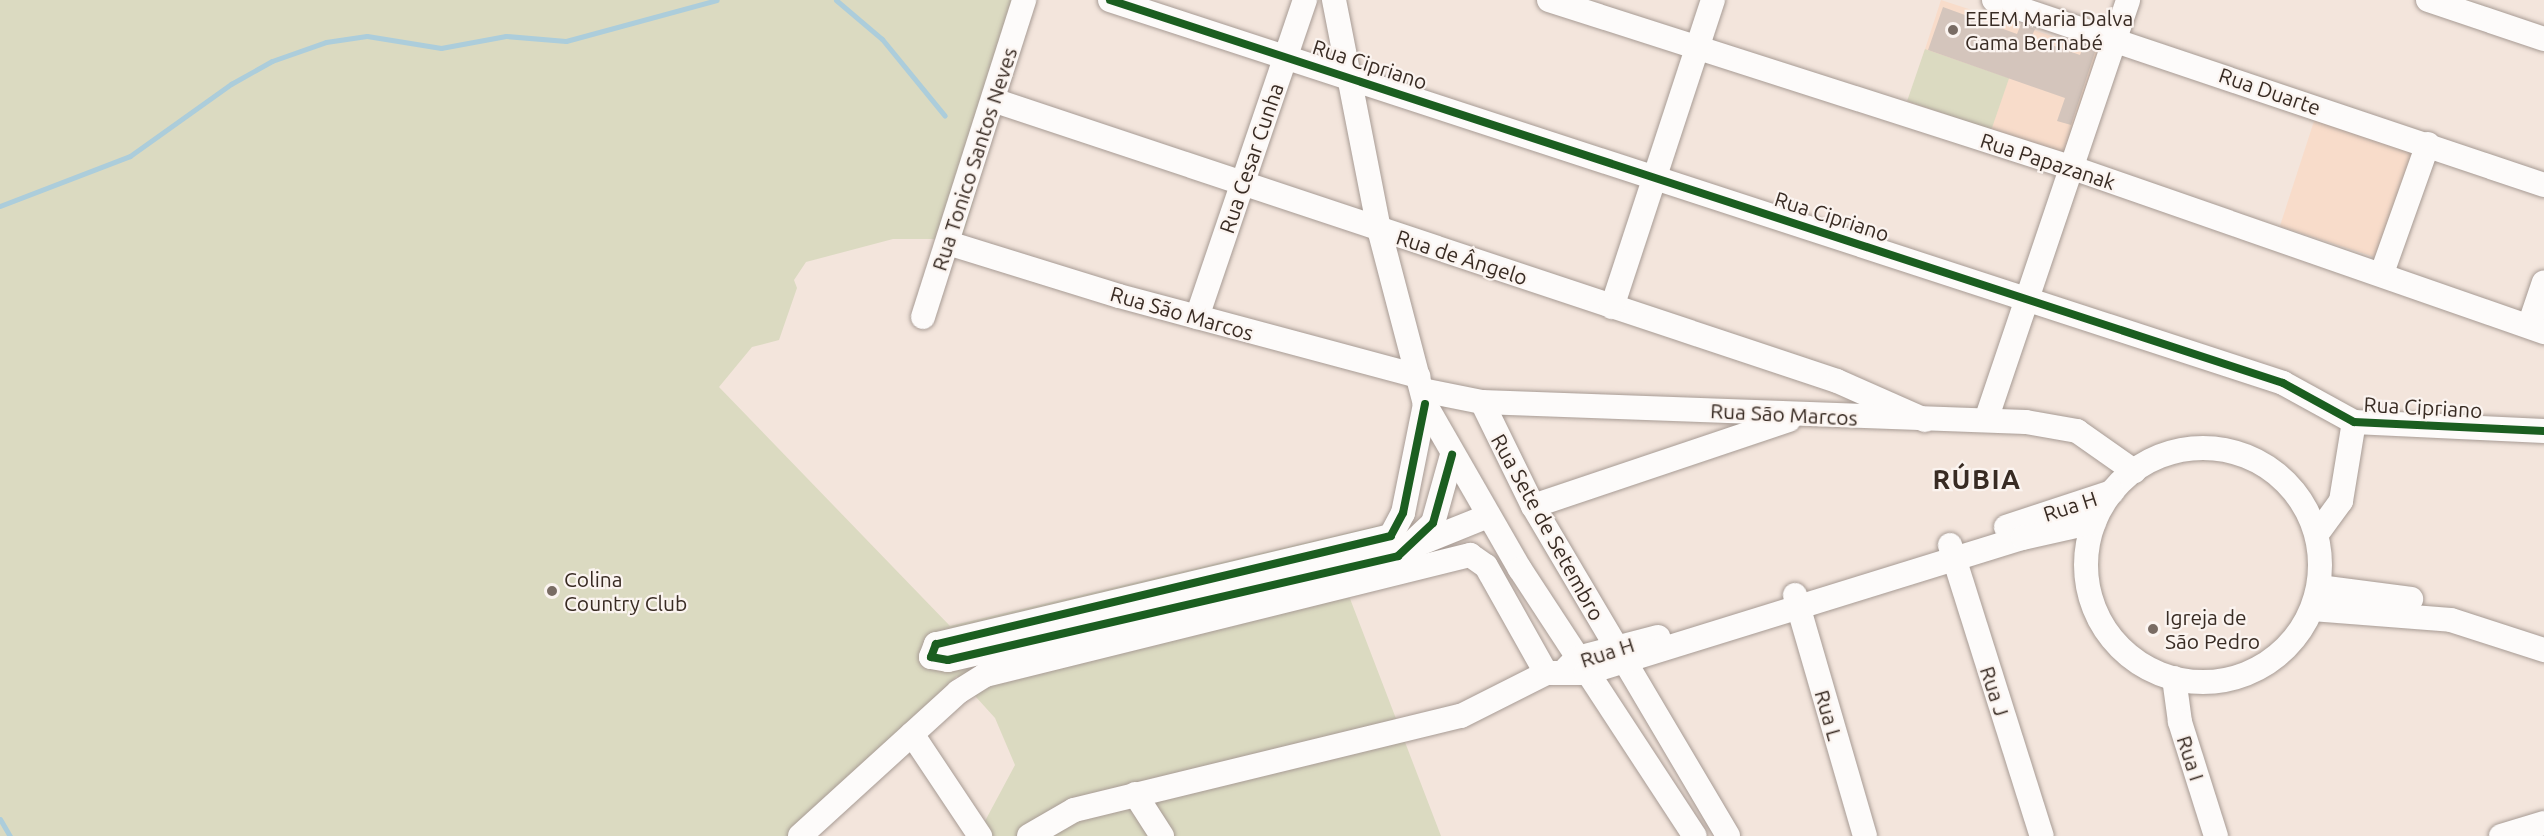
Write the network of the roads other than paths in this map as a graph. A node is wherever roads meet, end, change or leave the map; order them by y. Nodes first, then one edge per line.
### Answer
1 (1024, 0) edge
2 (1110, 0) edge
3 (1305, 0) edge
4 (1334, 0) edge
5 (1549, 0) edge
6 (1713, 0) edge
7 (1994, 0) edge
8 (2128, 0) edge
9 (2428, 0) edge
10 (2116, 38) junction
11 (2544, 39) edge
12 (1698, 50) junction
13 (1287, 56) junction
14 (1347, 75) junction
15 (996, 101) junction
16 (2428, 144) junction
17 (2073, 168) junction
18 (1653, 175) junction
19 (1242, 185) junction
20 (2544, 185) edge
21 (1379, 229) junction
22 (948, 243) junction
23 (2382, 273) junction
24 (2544, 282) edge
25 (2028, 301) junction
26 (1612, 307) junction
27 (1197, 316) junction
28 (922, 317) dead end
29 (2537, 329) edge
30 (1422, 390) junction
31 (1482, 402) junction
32 (1801, 416) junction
33 (1926, 420) junction
34 (1986, 420) junction
35 (2354, 423) junction
36 (2544, 431) edge
37 (1452, 454) junction
38 (1412, 470) junction
39 (2134, 471) junction
40 (1444, 484) junction
41 (2112, 492) junction
42 (1533, 506) junction
43 (1484, 517) junction
44 (2094, 522) junction
45 (2317, 534) junction
46 (1414, 546) junction
47 (1951, 552) junction
48 (2315, 598) junction
49 (1797, 602) junction
50 (2544, 632) edge
51 (2544, 650) edge
52 (1620, 654) junction
53 (1568, 669) junction
54 (2174, 678) junction
55 (912, 734) junction
56 (1135, 794) junction
57 (2544, 823) edge
58 (800, 836) edge
59 (980, 836) edge
60 (1029, 836) edge
61 (1162, 836) edge
62 (1695, 836) edge
63 (1728, 836) edge
64 (1864, 836) edge
65 (2042, 836) edge
66 (2217, 836) edge
67 (2501, 836) edge

1 - 15 street, Rua Tonico Santos Neves
2 - 13 street, Rua Cipriano
3 - 13 street, Rua Cesar Cunha
4 - 14 street, Rua Sete de Setembro
5 - 12 street, Rua Papazanak
6 - 12 street
7 - 10 street, Rua Duarte
8 - 10 street
9 - 11 street
10 - 16 street, Rua Duarte
10 - 17 street
12 - 17 street, Rua Papazanak
12 - 18 street
13 - 14 street, Rua Cipriano
13 - 19 street, Rua Cesar Cunha
14 - 18 street, Rua Cipriano
14 - 21 street, Rua Sete de Setembro
15 - 19 street, Rua de Ângelo
15 - 22 street, Rua Tonico Santos Neves
16 - 20 street, Rua Duarte
16 - 23 street
17 - 23 street, Rua Papazanak
17 - 25 street
18 - 25 street, Rua Cipriano
18 - 26 street
19 - 21 street, Rua de Ângelo
19 - 27 street, Rua Cesar Cunha
21 - 26 street, Rua de Ângelo
21 - 30 street, Rua Sete de Setembro
22 - 27 street, Rua São Marcos
22 - 28 street, Rua Tonico Santos Neves
23 - 29 street, Rua Papazanak
24 - 29 street
25 - 34 street
25 - 35 street, Rua Cipriano
26 - 33 street, Rua de Ângelo
27 - 30 street, Rua São Marcos
30 - 31 street, Rua São Marcos
30 - 37 street, Rua Sete de Setembro
30 - 38 street
31 - 32 street, Rua São Marcos
31 - 42 street, Rua Sete de Setembro
32 - 33 street, Rua São Marcos
32 - 42 street
33 - 34 street, Rua São Marcos
34 - 39 street, Rua São Marcos
35 - 36 street, Rua Cipriano
35 - 45 street
37 - 40 street
37 - 43 street, Rua Sete de Setembro
38 - 40 street
38 - 46 street
39 - 41 street
39 - 45 street
40 - 43 street
40 - 46 street
41 - 44 street
41 - 47 street, Rua H
42 - 52 street, Rua Sete de Setembro
43 - 46 street
43 - 53 street, Rua Sete de Setembro
44 - 47 street, Rua H
44 - 54 street
45 - 48 street
47 - 49 street, Rua H
47 - 65 street, Rua J
48 - 50 street
48 - 51 street
48 - 54 street
49 - 52 street, Rua H
49 - 64 street, Rua L
52 - 53 street, Rua H
52 - 63 street, Rua Sete de Setembro
53 - 55 street
53 - 56 street, Rua H
53 - 62 street, Rua Sete de Setembro
54 - 66 street, Rua I
55 - 58 street
55 - 59 street
56 - 60 street, Rua H
56 - 61 street
57 - 67 street

